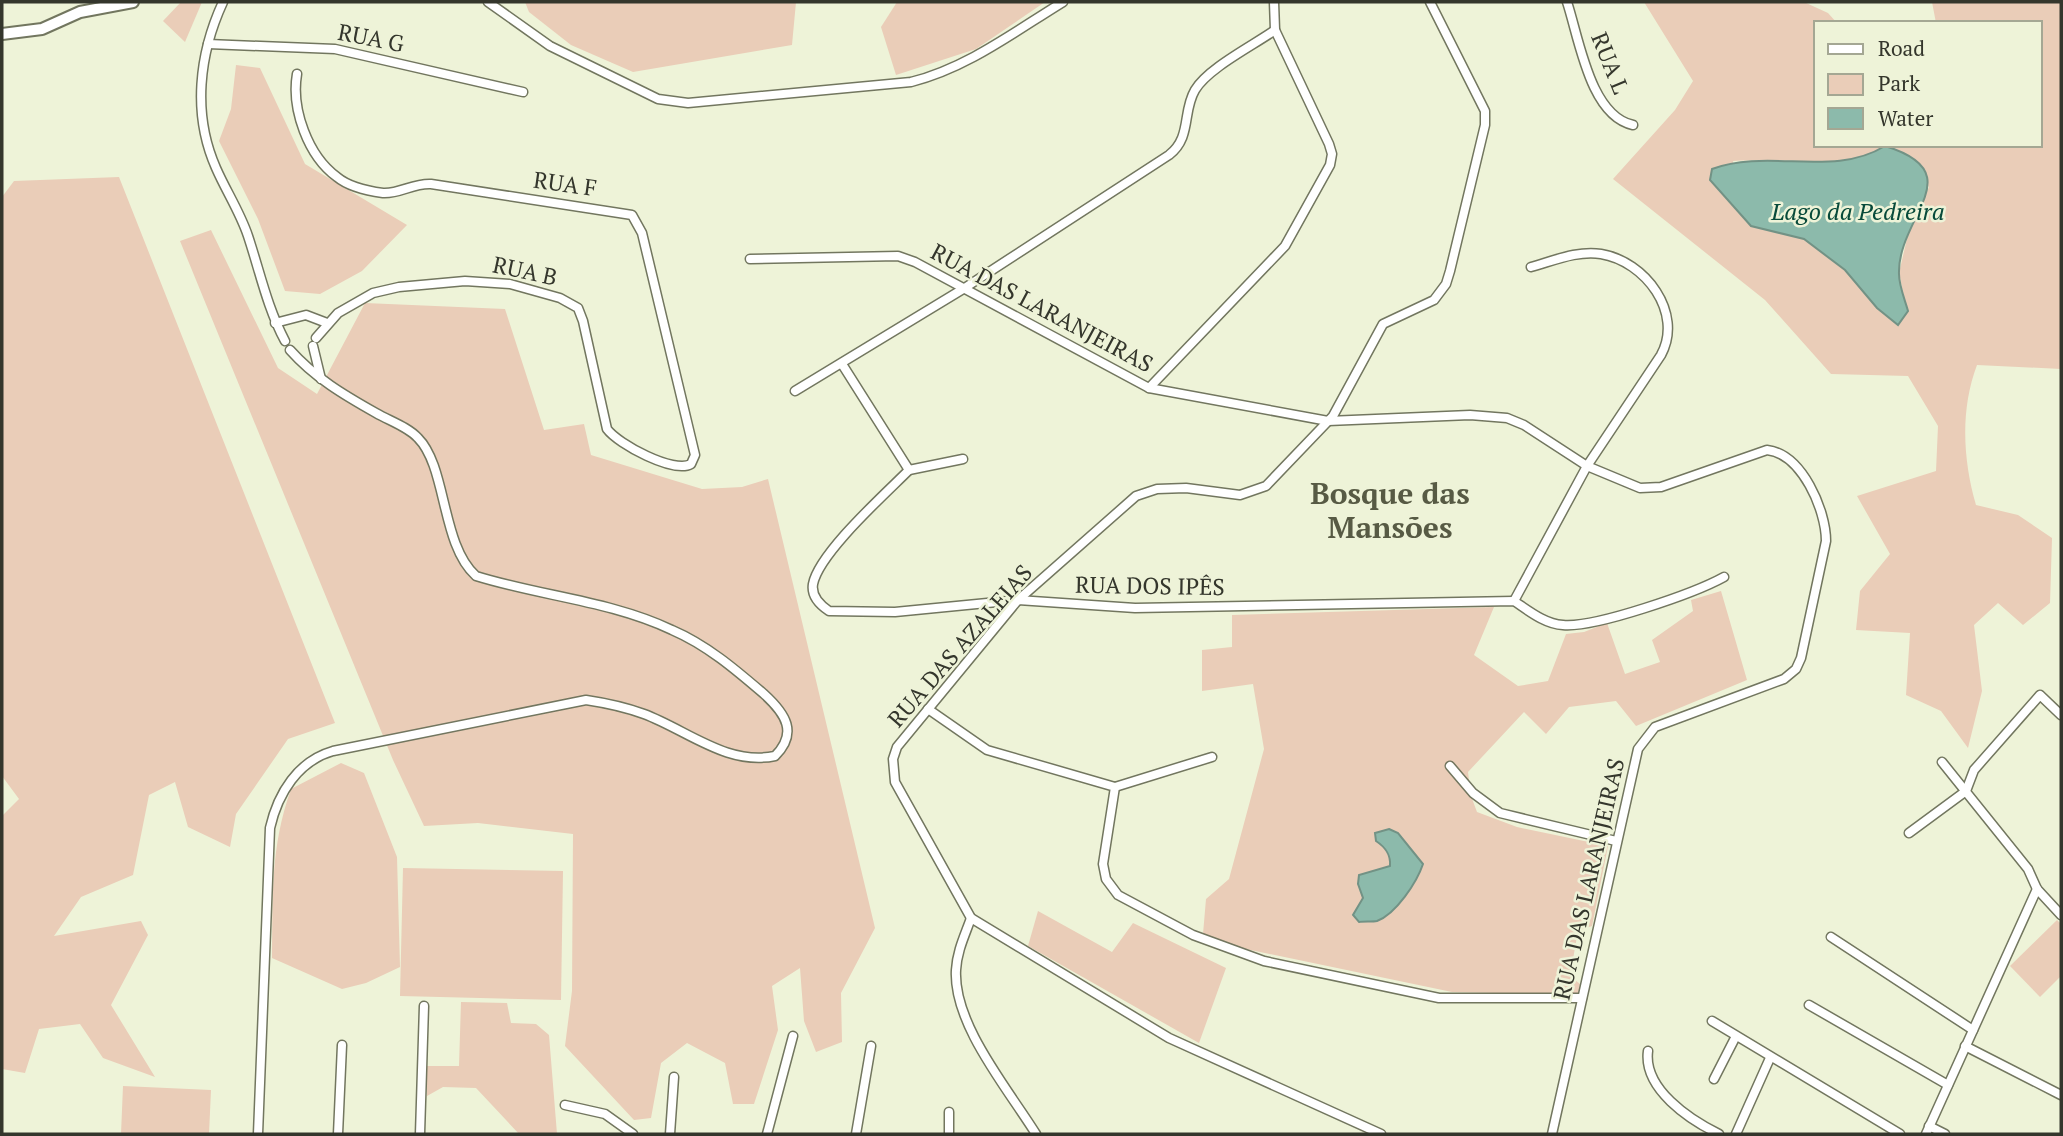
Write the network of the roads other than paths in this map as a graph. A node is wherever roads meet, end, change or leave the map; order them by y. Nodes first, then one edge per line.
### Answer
1 (132, 2) edge
2 (223, 2) edge
3 (488, 2) edge
4 (505, 2) edge
5 (1063, 2) edge
6 (1274, 2) edge
7 (1430, 2) edge
8 (1567, 2) edge
9 (509, 14) junction
10 (1275, 30) junction
11 (2, 34) edge
12 (208, 44) junction
13 (298, 74) dead end
14 (523, 92) dead end
15 (1633, 125) dead end
16 (751, 260) dead end
17 (1531, 267) dead end
18 (963, 289) junction
19 (275, 323) junction
20 (327, 323) junction
21 (285, 341) dead end
22 (290, 350) dead end
23 (842, 364) junction
24 (321, 379) junction
25 (1149, 388) junction
26 (795, 391) dead end
27 (1328, 421) junction
28 (963, 460) dead end
29 (1587, 466) junction
30 (675, 467) joint
31 (909, 470) junction
32 (1724, 577) dead end
33 (1018, 600) junction
34 (1514, 601) junction
35 (928, 709) junction
36 (2061, 715) edge
37 (1212, 757) dead end
38 (1942, 762) dead end
39 (1450, 766) dead end
40 (1115, 787) junction
41 (1966, 791) junction
42 (1909, 833) dead end
43 (1616, 841) junction
44 (2037, 889) junction
45 (2061, 915) edge
46 (971, 918) junction
47 (1831, 937) dead end
48 (1582, 998) junction
49 (1808, 1005) dead end
50 (424, 1006) dead end
51 (1712, 1021) dead end
52 (1973, 1030) junction
53 (793, 1036) dead end
54 (1735, 1038) junction
55 (342, 1045) dead end
56 (871, 1046) dead end
57 (1965, 1046) junction
58 (1648, 1051) dead end
59 (1770, 1058) junction
60 (674, 1077) dead end
61 (1714, 1079) dead end
62 (1948, 1085) junction
63 (2061, 1095) edge
64 (565, 1105) dead end
65 (949, 1112) dead end
66 (1363, 1130) edge
67 (1700, 1130) edge
68 (1927, 1130) edge
69 (258, 1134) edge
70 (338, 1134) edge
71 (420, 1134) edge
72 (632, 1134) edge
73 (670, 1134) edge
74 (767, 1134) edge
75 (856, 1134) edge
76 (949, 1134) edge
77 (1036, 1134) edge
78 (1381, 1134) edge
79 (1552, 1134) edge
80 (1719, 1134) edge
81 (1736, 1134) edge
82 (1900, 1134) edge
83 (1945, 1134) edge

1 - 11 main road
2 - 12 street
3 - 9 street
4 - 9 street
5 - 9 street
6 - 10 street
7 - 27 street, RUA DAS AZALEIAS
8 - 15 street, RUA L
10 - 18 street
10 - 25 street
12 - 14 street, RUA G
12 - 19 street
13 - 30 street, RUA F
16 - 18 street, RUA DAS LARANJEIRAS
17 - 29 street
18 - 23 street
18 - 25 street, RUA DAS LARANJEIRAS
19 - 20 street
19 - 21 street
20 - 24 street, RUA B
20 - 30 street, RUA B
22 - 24 street
23 - 26 street
23 - 31 street
24 - 69 street
25 - 27 street, RUA DAS LARANJEIRAS
27 - 29 street, RUA DAS LARANJEIRAS
27 - 33 street, RUA DAS AZALEIAS
28 - 31 street
29 - 34 street
29 - 43 street, RUA DAS LARANJEIRAS
31 - 33 street, RUA DOS IPÊS
32 - 34 street
33 - 34 street, RUA DOS IPÊS
33 - 35 street, RUA DAS AZALEIAS
35 - 40 street
35 - 46 street, RUA DAS AZALEIAS
36 - 41 street
37 - 40 street
38 - 41 street
39 - 43 street
40 - 48 street
41 - 42 street
41 - 44 street
43 - 48 street, RUA DAS LARANJEIRAS
44 - 45 street
44 - 52 street
46 - 66 street, RUA DAS AZALEIAS
46 - 77 street
47 - 52 street
48 - 79 street, RUA DAS LARANJEIRAS
49 - 62 street
50 - 71 street
51 - 54 street
52 - 57 street
53 - 74 street
54 - 59 street
54 - 61 street
55 - 70 street
56 - 75 street
57 - 62 street
57 - 63 street
58 - 67 street
59 - 81 street
59 - 82 street
60 - 73 street
62 - 68 street
64 - 72 street
65 - 76 street
66 - 78 street, RUA DAS AZALEIAS
67 - 80 street
68 - 83 street

